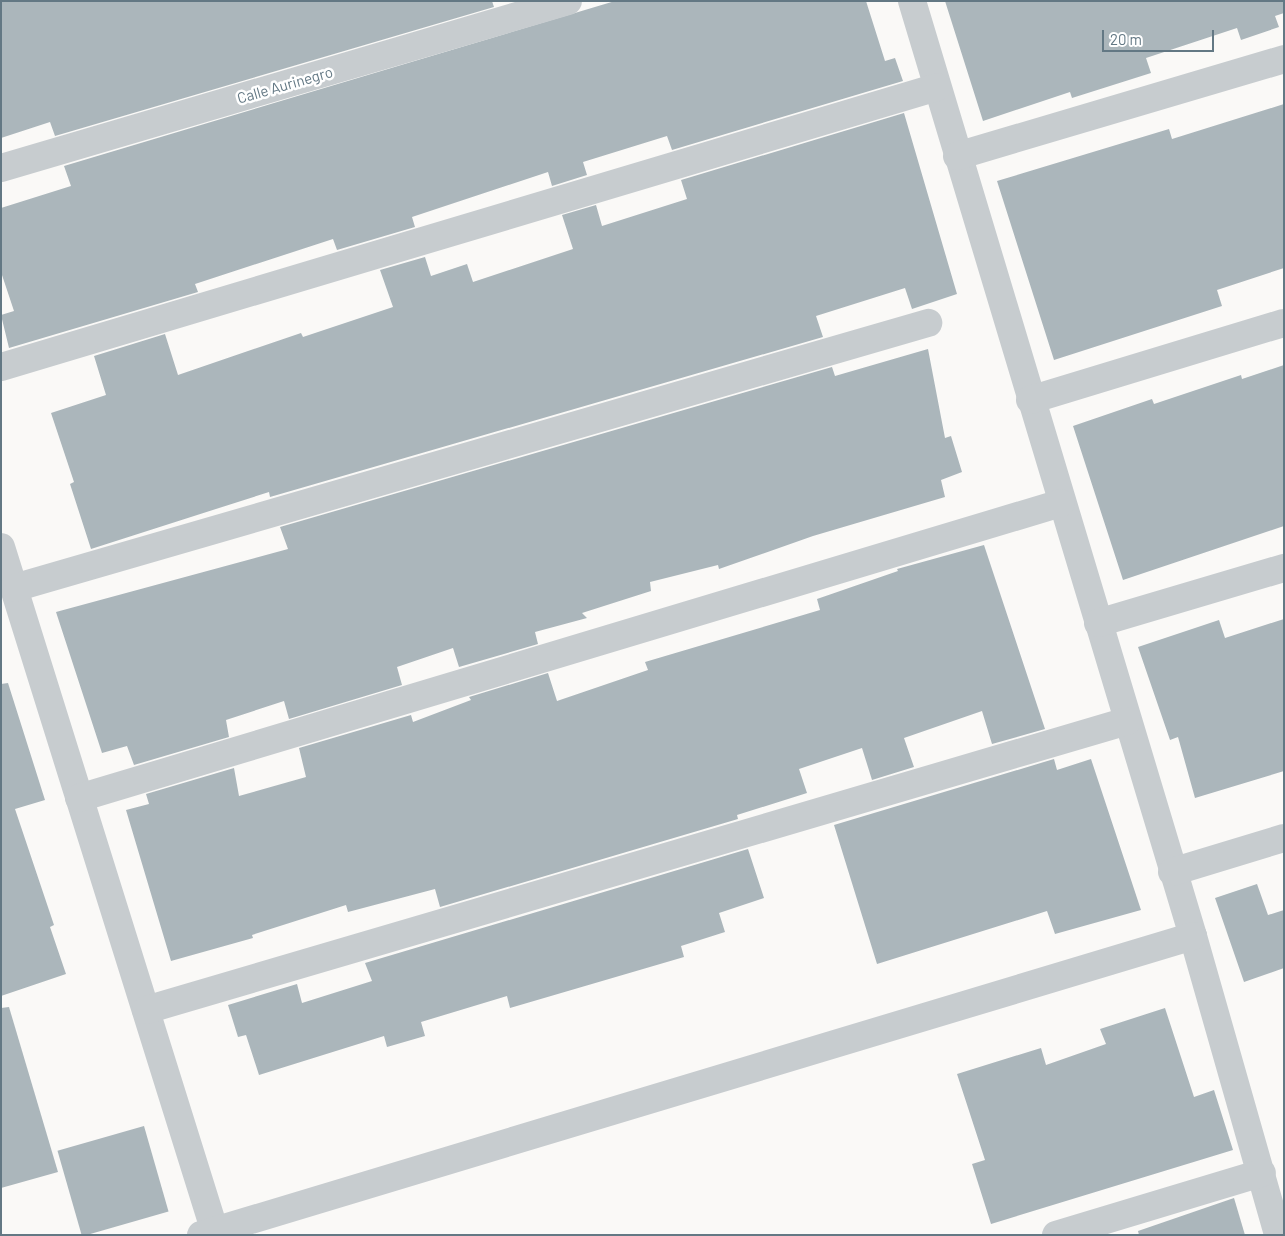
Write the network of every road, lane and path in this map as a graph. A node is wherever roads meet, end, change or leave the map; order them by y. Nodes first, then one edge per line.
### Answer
1 (568, 1) edge
2 (912, 1) edge
3 (1284, 59) edge
4 (937, 86) junction
5 (957, 156) junction
6 (1, 168) edge
7 (928, 323) dead end
8 (1284, 323) edge
9 (1, 367) edge
10 (1030, 400) junction
11 (1062, 503) junction
12 (1, 547) edge
13 (1284, 568) edge
14 (14, 588) junction
15 (1098, 623) junction
16 (1127, 721) junction
17 (79, 798) junction
18 (1284, 838) edge
19 (1172, 872) junction
20 (1193, 936) junction
21 (146, 1010) junction
22 (1262, 1173) junction
23 (210, 1233) edge
24 (1056, 1235) edge
25 (1278, 1235) edge

1 - 6 street, Calle Aurinegro
2 - 4 street
3 - 5 street
4 - 5 street
4 - 9 street
5 - 10 street
7 - 14 street
8 - 10 street
10 - 11 street
11 - 15 street
11 - 17 street
12 - 14 street
13 - 15 street
14 - 17 street
15 - 16 street
16 - 19 street
16 - 21 street
17 - 21 street
18 - 19 street
19 - 20 street
20 - 22 street
20 - 23 street
21 - 23 street
22 - 24 street
22 - 25 street

